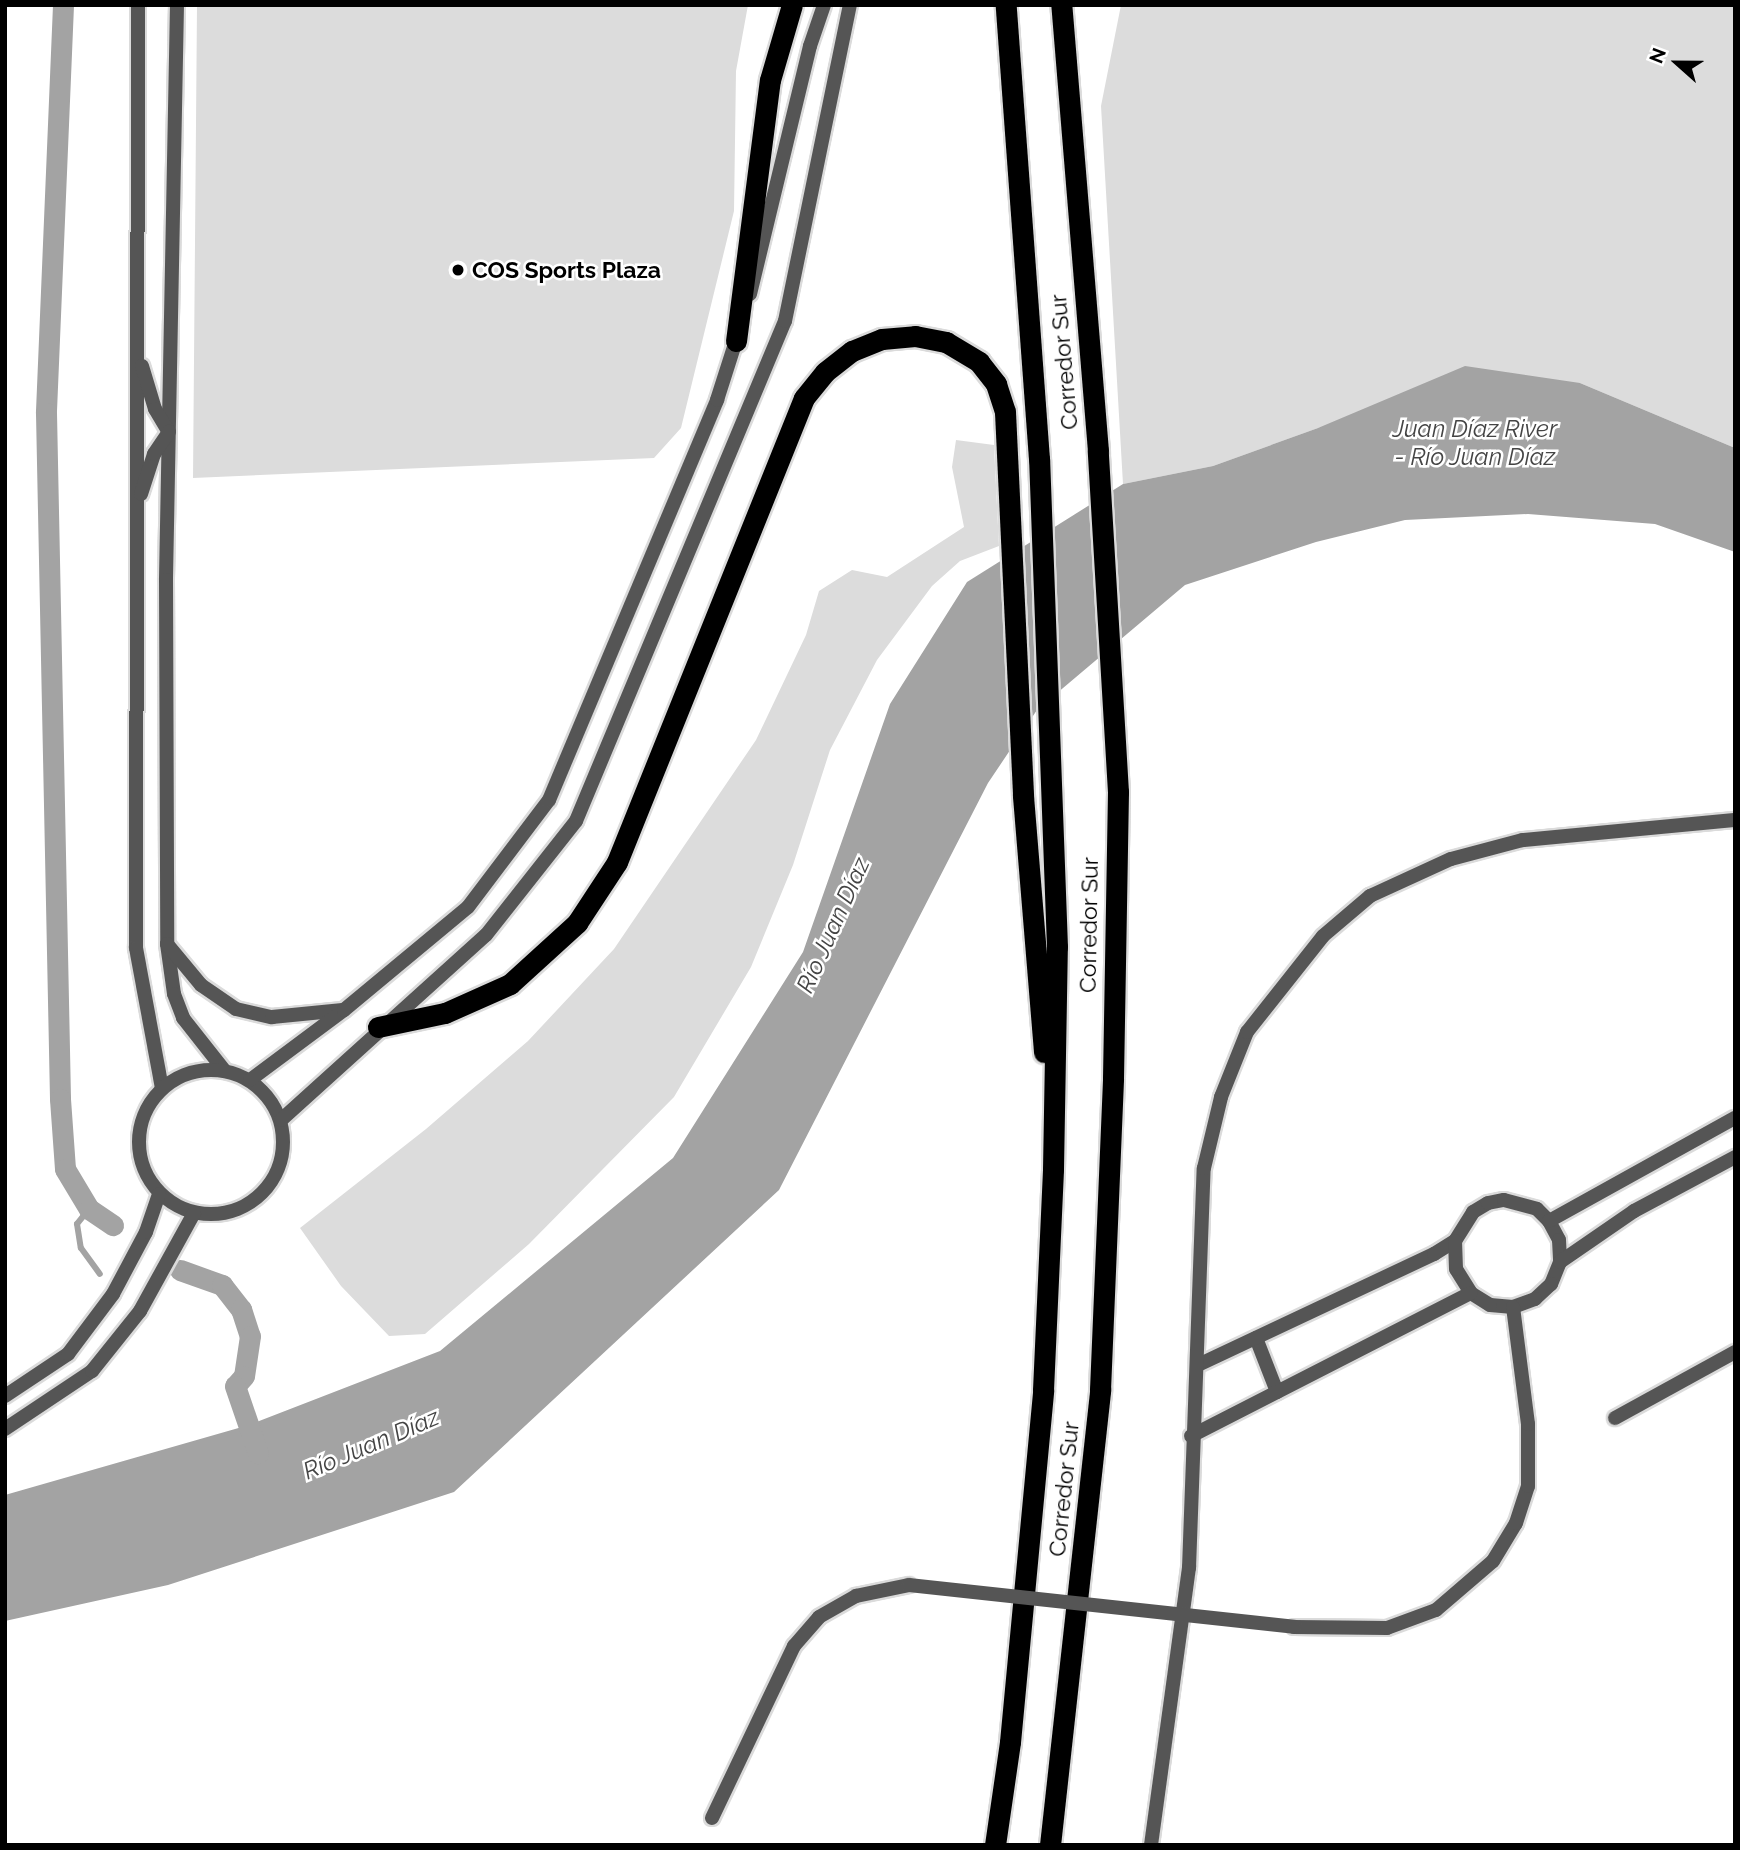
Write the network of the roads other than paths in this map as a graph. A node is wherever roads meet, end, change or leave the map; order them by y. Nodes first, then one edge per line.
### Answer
1 (138, 5) edge
2 (177, 5) edge
3 (792, 5) edge
4 (824, 5) edge
5 (850, 5) edge
6 (1006, 5) edge
7 (1060, 5) edge
8 (136, 331) junction
9 (736, 341) junction
10 (169, 432) junction
11 (136, 526) junction
12 (1735, 820) edge
13 (167, 944) junction
14 (344, 1010) junction
15 (378, 1027) junction
16 (224, 1070) junction
17 (250, 1080) junction
18 (162, 1088) junction
19 (1735, 1118) edge
20 (281, 1120) junction
21 (1735, 1157) edge
22 (1053, 1169) junction
23 (159, 1194) junction
24 (194, 1213) junction
25 (1549, 1221) junction
26 (1455, 1241) junction
27 (1560, 1262) junction
28 (1471, 1293) junction
29 (1513, 1307) junction
30 (1256, 1338) junction
31 (1735, 1352) edge
32 (1198, 1365) junction
33 (1277, 1392) junction
34 (5, 1396) edge
35 (1615, 1418) dead end
36 (5, 1429) edge
37 (1191, 1436) junction
38 (712, 1818) dead end
39 (995, 1845) edge
40 (1050, 1845) edge
41 (1151, 1845) edge

1 - 8 street
2 - 10 street
3 - 9 highway
4 - 9 street
5 - 15 street
6 - 22 highway, Corredor Sur
7 - 40 highway, Corredor Sur
8 - 10 street
8 - 11 street
9 - 14 street
10 - 11 street
10 - 13 street
11 - 18 street
12 - 32 street
13 - 14 street
13 - 16 street
14 - 17 street
15 - 20 street
15 - 22 highway
16 - 17 street
16 - 18 street
17 - 20 street
18 - 23 street
19 - 25 street
20 - 24 street
21 - 27 street
22 - 39 highway, Corredor Sur
23 - 24 street
23 - 34 street
24 - 36 street
25 - 26 street
25 - 27 street
26 - 28 street
26 - 30 street
27 - 29 street
28 - 29 street
28 - 33 street
29 - 38 street, bridge
30 - 32 street
30 - 33 street
31 - 35 street
32 - 37 street
33 - 37 street
37 - 41 street

